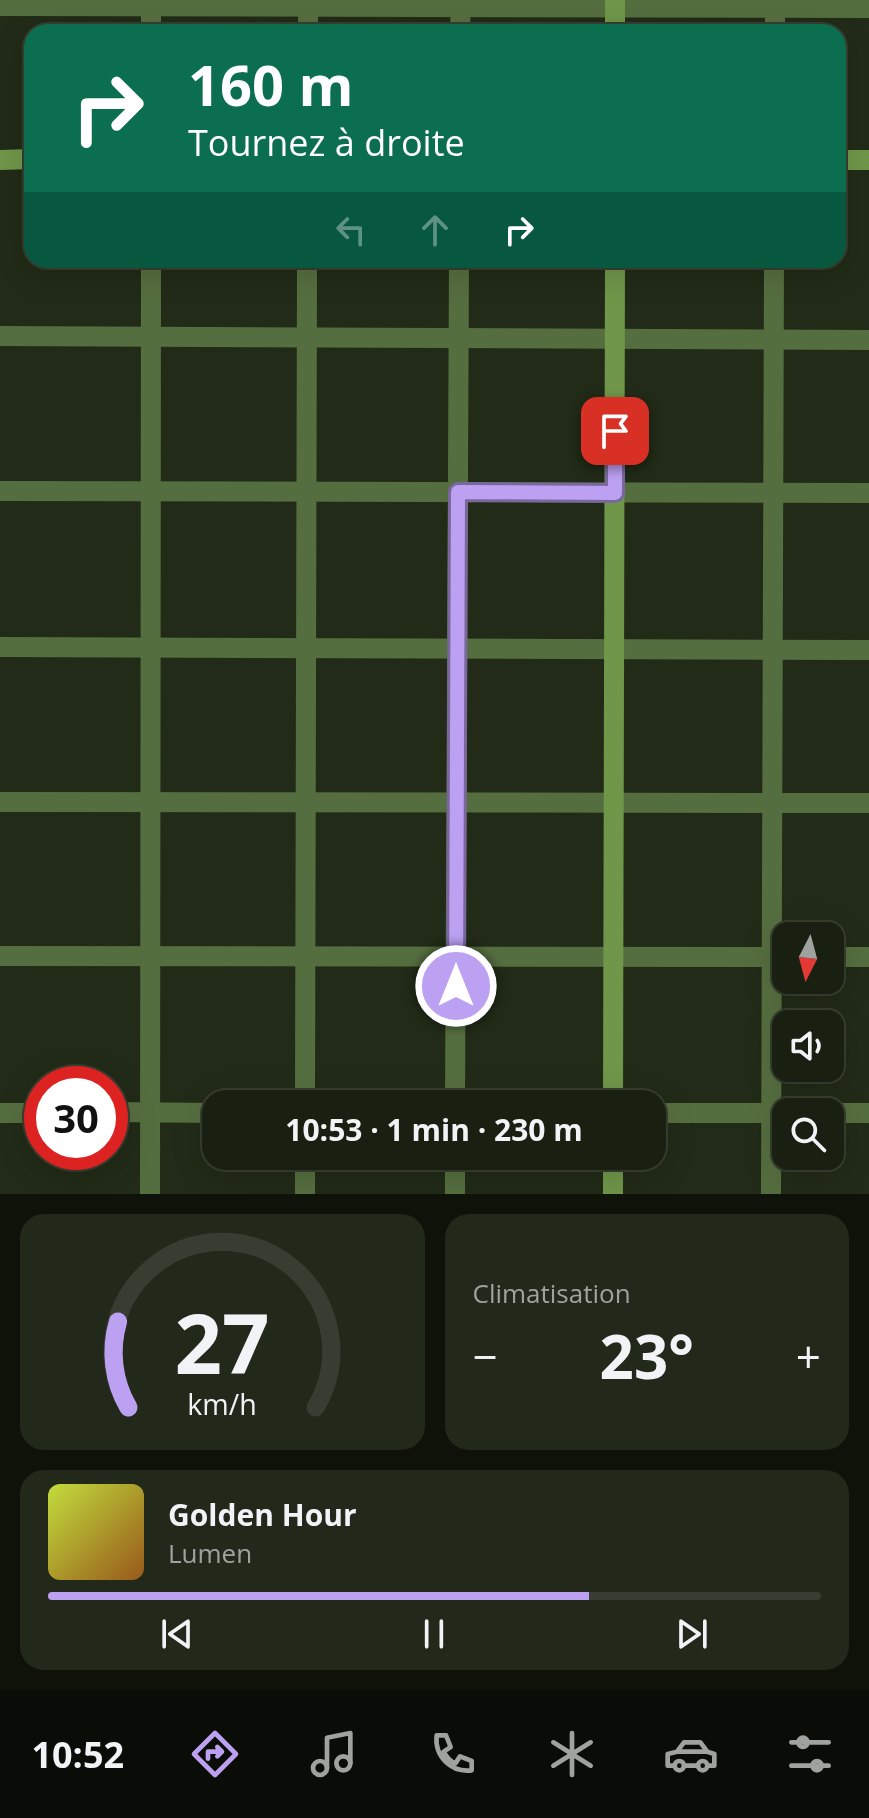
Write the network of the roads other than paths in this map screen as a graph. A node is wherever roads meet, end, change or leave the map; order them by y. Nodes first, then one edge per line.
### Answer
1 (151, 3) edge
2 (308, 3) edge
3 (461, 4) edge
4 (615, 4) edge
5 (775, 4) edge
6 (0, 6) edge
7 (869, 8) edge
8 (151, 24) edge
9 (308, 24) edge
10 (460, 24) edge
11 (24, 159) edge
12 (0, 160) edge
13 (846, 160) edge
14 (869, 160) edge
15 (151, 268) edge
16 (307, 268) edge
17 (459, 268) edge
18 (615, 268) edge
19 (774, 268) edge
20 (0, 336) edge
21 (151, 336) junction
22 (307, 338) junction
23 (459, 338) junction
24 (615, 339) junction
25 (774, 340) junction
26 (869, 340) edge
27 (0, 491) edge
28 (151, 491) junction
29 (307, 492) junction
30 (458, 492) junction
31 (615, 493) junction
32 (773, 493) junction
33 (869, 493) edge
34 (0, 647) edge
35 (151, 647) junction
36 (307, 648) junction
37 (457, 649) junction
38 (614, 649) junction
39 (772, 650) junction
40 (869, 650) edge
41 (0, 802) edge
42 (150, 802) junction
43 (306, 803) junction
44 (457, 803) junction
45 (614, 803) junction
46 (772, 803) junction
47 (869, 803) edge
48 (777, 922) edge
49 (150, 955) junction
50 (0, 956) edge
51 (306, 957) junction
52 (456, 957) junction
53 (614, 957) junction
54 (772, 957) edge
55 (844, 957) edge
56 (869, 957) edge
57 (779, 994) edge
58 (305, 1090) edge
59 (455, 1090) edge
60 (613, 1090) edge
61 (778, 1098) edge
62 (128, 1112) edge
63 (150, 1112) junction
64 (0, 1113) edge
65 (24, 1113) edge
66 (202, 1113) edge
67 (666, 1113) edge
68 (772, 1113) edge
69 (844, 1113) edge
70 (869, 1113) edge
71 (305, 1170) edge
72 (455, 1170) edge
73 (613, 1170) edge
74 (773, 1170) edge
75 (150, 1194) edge
76 (305, 1194) edge
77 (455, 1194) edge
78 (613, 1194) edge
79 (771, 1194) edge

1 - 2 street
1 - 6 street
1 - 8 street
2 - 3 street
2 - 9 street
3 - 4 street
3 - 10 street
4 - 5 street
5 - 7 street
11 - 12 street
13 - 14 street
15 - 21 street
16 - 22 street
17 - 23 street
18 - 24 street
19 - 25 street
20 - 21 street
21 - 22 street
21 - 28 street
22 - 23 street
22 - 29 street
23 - 24 street
23 - 30 street
24 - 25 street
24 - 31 street
25 - 26 street
25 - 32 street
27 - 28 street
28 - 29 street
28 - 35 street
29 - 30 street
29 - 36 street
30 - 31 street
30 - 37 street
31 - 32 street
31 - 38 street
32 - 33 street
32 - 39 street
34 - 35 street
35 - 36 street
35 - 42 street
36 - 37 street
36 - 43 street
37 - 38 street
37 - 44 street
38 - 39 street
38 - 45 street
39 - 40 street
39 - 46 street
41 - 42 street
42 - 43 street
42 - 49 street
43 - 44 street
43 - 51 street
44 - 45 street
44 - 52 street
45 - 46 street
45 - 53 street
46 - 47 street
46 - 48 street
49 - 50 street
49 - 51 street
49 - 63 street
51 - 52 street
51 - 58 street
52 - 53 street
52 - 59 street
53 - 54 street
53 - 60 street
55 - 56 street
57 - 61 street
62 - 63 street
63 - 66 street
63 - 75 street
64 - 65 street
67 - 68 street
69 - 70 street
71 - 76 street
72 - 77 street
73 - 78 street
74 - 79 street

